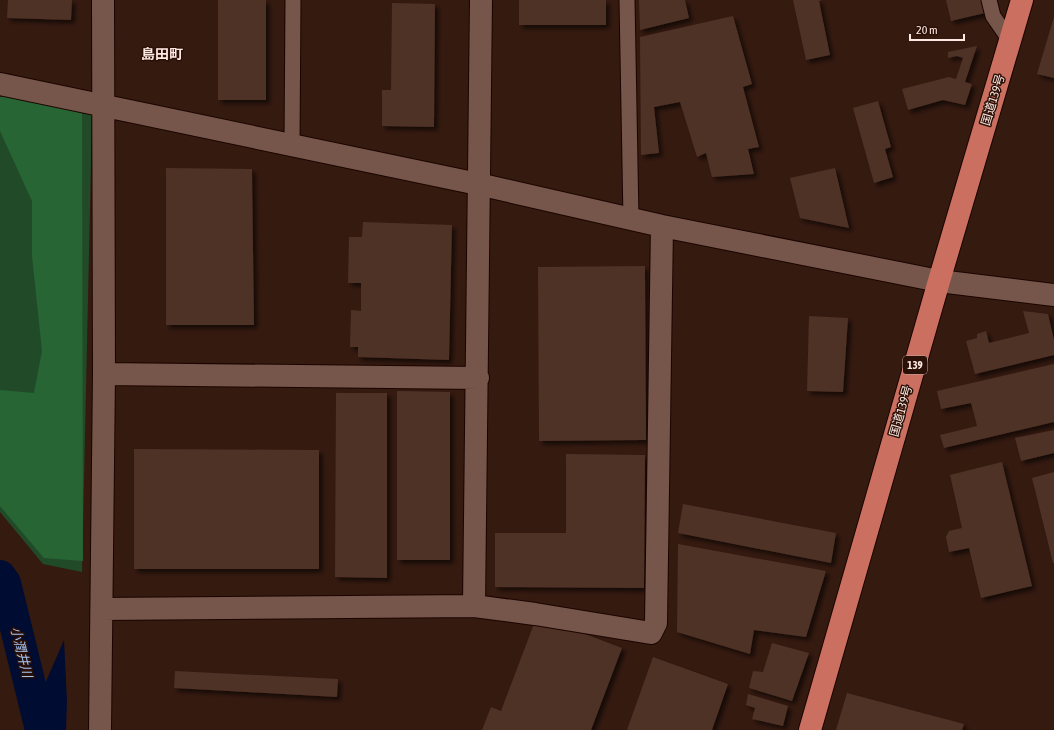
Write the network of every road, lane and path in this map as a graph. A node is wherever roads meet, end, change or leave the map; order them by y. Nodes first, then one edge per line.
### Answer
1 (103, 0) edge
2 (293, 0) edge
3 (481, 0) edge
4 (627, 0) edge
5 (989, 0) edge
6 (1022, 0) edge
7 (1011, 42) junction
8 (0, 84) edge
9 (102, 106) junction
10 (292, 145) junction
11 (478, 184) junction
12 (631, 219) junction
13 (662, 226) junction
14 (939, 281) junction
15 (1054, 295) edge
16 (104, 374) junction
17 (478, 378) junction
18 (474, 606) junction
19 (102, 609) junction
20 (100, 730) edge
21 (810, 730) edge

1 - 9 street
2 - 10 street
3 - 11 street
4 - 12 street
5 - 7 street
6 - 7 highway, 国道139号 / 139
7 - 14 highway, 国道139号 / 139
8 - 9 street
9 - 10 street
9 - 16 street
10 - 11 street
11 - 12 street
11 - 17 street
12 - 13 street
13 - 14 street
13 - 18 street
14 - 15 street
14 - 21 highway, 国道139号 / 139
16 - 17 street
16 - 19 street
17 - 18 street
18 - 19 street
19 - 20 street

